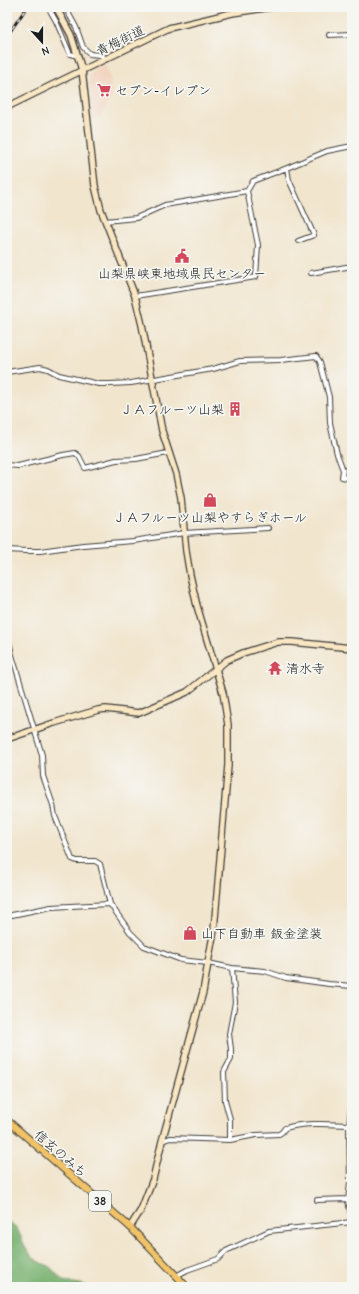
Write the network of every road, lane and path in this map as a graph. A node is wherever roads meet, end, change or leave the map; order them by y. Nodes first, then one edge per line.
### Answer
1 (48, 7) edge
2 (56, 7) edge
3 (65, 7) edge
4 (272, 7) edge
5 (352, 34) edge
6 (329, 35) dead end
7 (78, 56) junction
8 (107, 58) junction
9 (82, 70) junction
10 (7, 106) edge
11 (352, 146) edge
12 (287, 168) junction
13 (247, 191) junction
14 (105, 221) junction
15 (298, 241) dead end
16 (352, 266) edge
17 (311, 273) dead end
18 (135, 296) junction
19 (7, 372) edge
20 (152, 379) junction
21 (168, 453) junction
22 (7, 465) edge
23 (352, 480) edge
24 (268, 528) dead end
25 (184, 534) junction
26 (7, 550) edge
27 (7, 630) edge
28 (352, 648) edge
29 (216, 668) junction
30 (34, 730) junction
31 (7, 739) edge
32 (110, 904) junction
33 (7, 916) edge
34 (208, 964) junction
35 (232, 968) junction
36 (352, 986) edge
37 (352, 1048) edge
38 (352, 1101) edge
39 (7, 1120) edge
40 (349, 1125) junction
41 (230, 1140) junction
42 (162, 1142) junction
43 (348, 1199) junction
44 (317, 1200) dead end
45 (352, 1219) edge
46 (352, 1222) edge
47 (130, 1227) junction
48 (176, 1276) junction
49 (187, 1287) edge

1 - 7 street
2 - 7 street
3 - 8 street
4 - 8 street, 青梅街道
5 - 6 street
7 - 9 street
8 - 9 street, 青梅街道
9 - 10 street, 青梅街道
9 - 14 street
11 - 12 street
12 - 13 street
12 - 15 street
13 - 14 street
13 - 18 street
14 - 18 street
16 - 17 street
18 - 20 street
19 - 20 street
20 - 21 street
20 - 23 street
21 - 22 street
21 - 25 street
24 - 25 street
25 - 26 street
25 - 29 street
27 - 30 street
28 - 29 street
29 - 30 street
29 - 34 street
30 - 31 street
30 - 32 street
32 - 33 street
32 - 34 street
34 - 35 street
34 - 42 street
35 - 36 street
35 - 41 street
37 - 38 street
38 - 40 street
39 - 47 main road, 信玄のみち / 38
40 - 41 street
40 - 43 street
41 - 42 street
42 - 47 street
43 - 44 street
43 - 45 street
46 - 48 street
47 - 48 main road, 信玄のみち / 38
48 - 49 main road, 信玄のみち / 38

